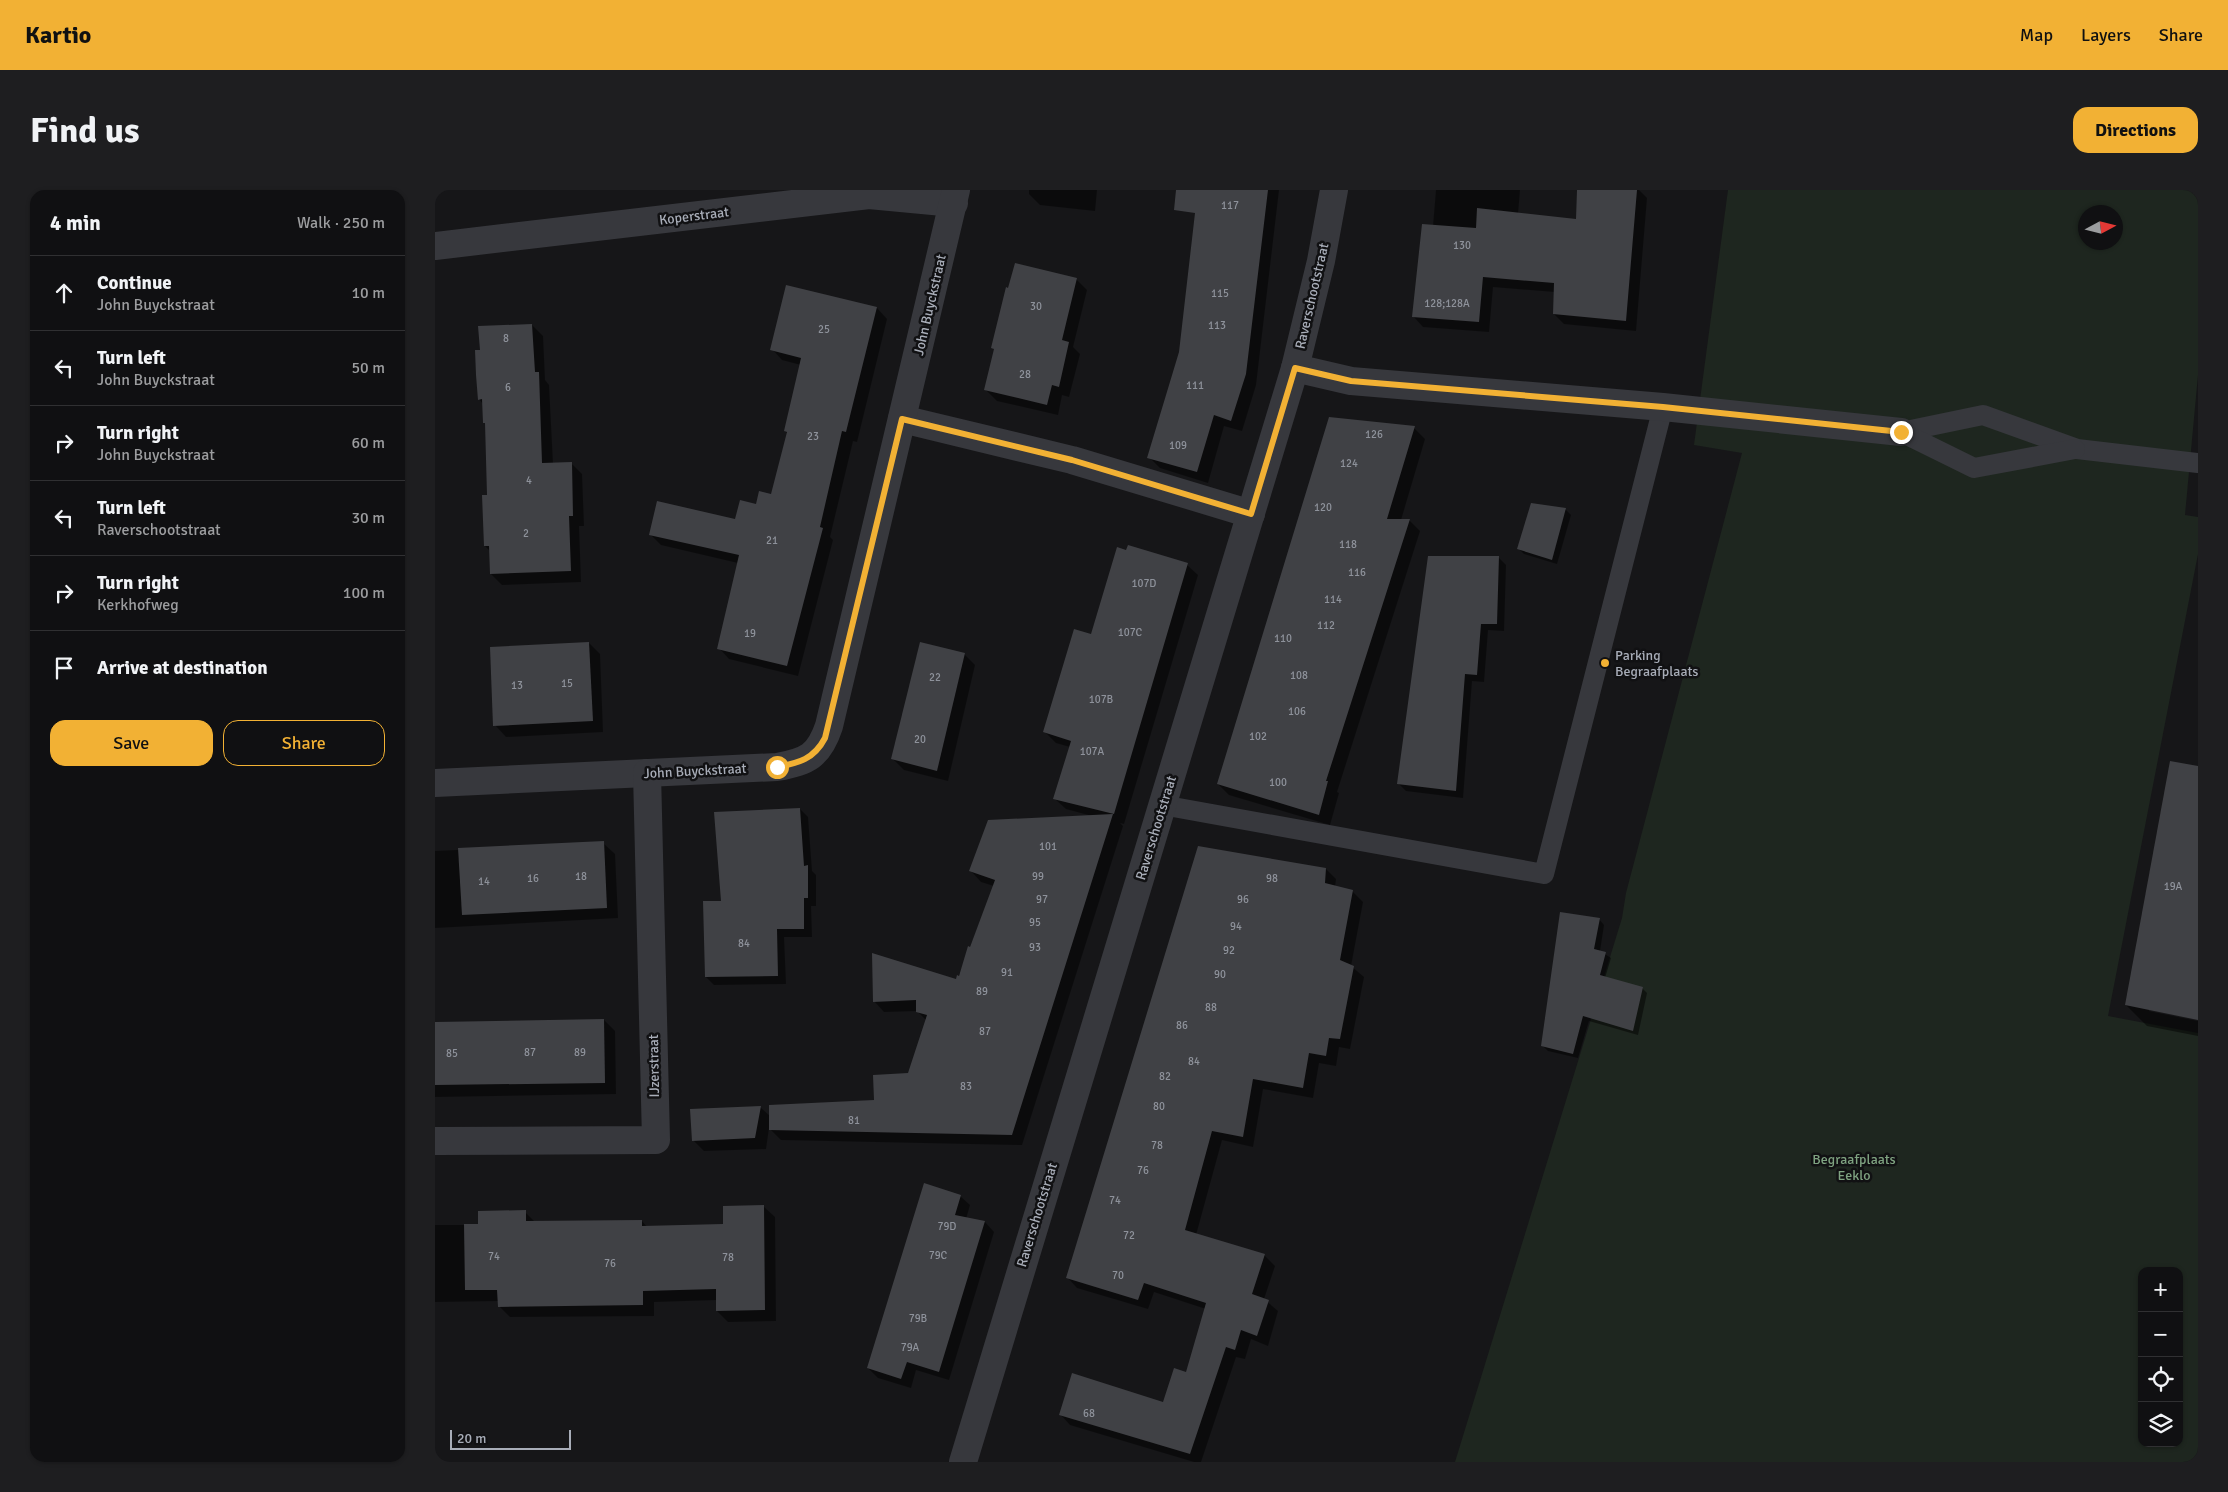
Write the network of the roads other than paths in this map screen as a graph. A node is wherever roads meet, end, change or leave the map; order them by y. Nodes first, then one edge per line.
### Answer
1 (1334, 190) edge
2 (955, 197) edge
3 (435, 246) edge
4 (1295, 368) junction
5 (1663, 407) junction
6 (902, 419) junction
7 (1901, 432) junction
8 (2077, 449) junction
9 (2198, 463) edge
10 (1251, 514) junction
11 (647, 773) junction
12 (435, 784) edge
13 (1162, 805) junction
14 (435, 1141) edge
15 (963, 1462) edge

1 - 4 street, Raverschootstraat
2 - 3 street, Koperstraat
2 - 6 street, John Buyckstraat
4 - 5 street
4 - 10 street, Raverschootstraat
5 - 7 street
5 - 13 lane
6 - 10 street
6 - 11 street, John Buyckstraat
7 - 8 lane
7 - 8 lane
8 - 9 lane
10 - 13 street, Raverschootstraat
11 - 12 street, John Buyckstraat
11 - 14 street, IJzerstraat
13 - 15 street, Raverschootstraat

